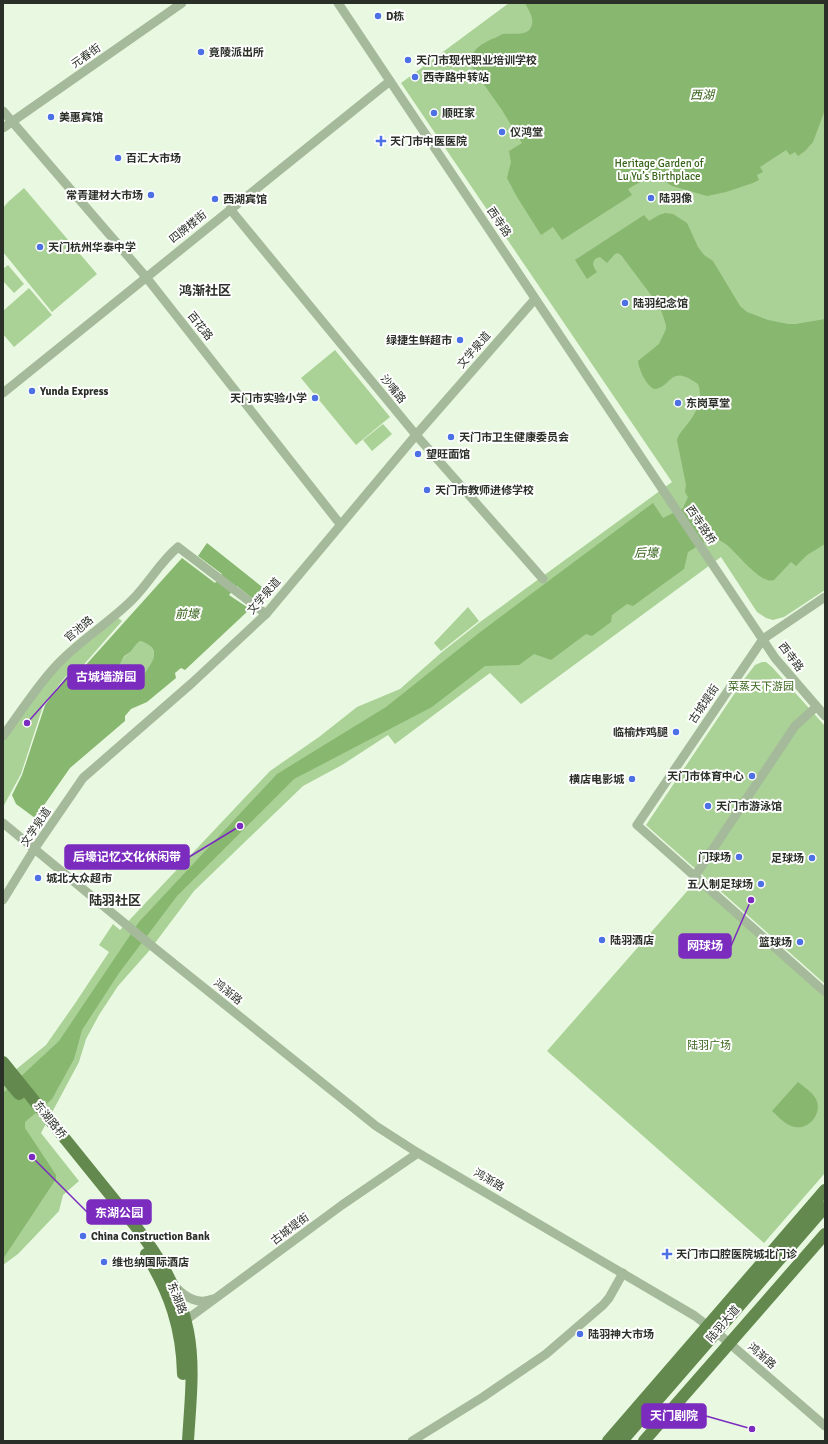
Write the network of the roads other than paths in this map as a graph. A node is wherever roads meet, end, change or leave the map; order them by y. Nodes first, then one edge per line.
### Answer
1 (182, 3) edge
2 (338, 3) edge
3 (390, 81) junction
4 (3, 111) edge
5 (12, 122) junction
6 (3, 128) edge
7 (230, 209) junction
8 (146, 277) junction
9 (536, 299) junction
10 (3, 393) edge
11 (416, 435) junction
12 (639, 455) joint
13 (340, 524) junction
14 (543, 579) dead end
15 (825, 597) edge
16 (742, 608) joint
17 (266, 614) junction
18 (763, 639) junction
19 (816, 707) junction
20 (825, 716) edge
21 (3, 736) edge
22 (3, 823) edge
23 (35, 848) junction
24 (695, 876) junction
25 (3, 900) edge
26 (825, 992) edge
27 (3, 1062) edge
28 (3, 1075) edge
29 (418, 1153) junction
30 (94, 1181) junction
31 (825, 1190) edge
32 (825, 1207) edge
33 (825, 1216) edge
34 (825, 1234) edge
35 (624, 1273) junction
36 (169, 1279) junction
37 (218, 1297) junction
38 (182, 1323) junction
39 (718, 1334) junction
40 (825, 1426) edge
41 (180, 1441) edge
42 (188, 1441) edge
43 (412, 1441) edge
44 (608, 1441) edge
45 (622, 1441) edge
46 (630, 1441) edge
47 (644, 1441) edge

1 - 5 street, 元春街
2 - 3 street, 西寺路
3 - 7 street, 四牌楼街
3 - 9 street, 西寺路
4 - 5 street, 百花路
5 - 6 street, 元春街
5 - 8 street, 百花路
7 - 8 street, 四牌楼街
7 - 11 street, 沙嘴路
8 - 10 street, 四牌楼街
8 - 13 street, 百花路
9 - 11 street, 文学泉道
9 - 12 street, 西寺路
11 - 13 street, 文学泉道
11 - 14 street, 沙嘴路
12 - 16 street, 西寺路桥
13 - 17 street, 文学泉道
15 - 18 street, 古城堤街
16 - 18 street, 西寺路
17 - 21 street, 官池路
17 - 23 street, 文学泉道
18 - 19 street, 西寺路
18 - 24 street, 古城堤街
19 - 20 street, 西寺路
19 - 24 street
22 - 23 street
23 - 25 street, 文学泉道
23 - 29 street, 鸿渐路
24 - 26 street
27 - 30 main road, 东湖路桥
28 - 30 main road, 东湖路桥
29 - 35 street, 鸿渐路
29 - 37 street, 古城堤街
30 - 36 main road, 东湖路
30 - 38 main road, 东湖路
31 - 39 main road
32 - 39 main road, 陆羽大道
33 - 39 main road, 陆羽大道
34 - 39 main road
35 - 39 street, 鸿渐路
35 - 43 street
36 - 37 street
36 - 38 main road, 东湖路
37 - 38 street, 古城堤街
38 - 41 main road, 东湖路
38 - 42 main road, 东湖路
39 - 40 street, 鸿渐路
39 - 44 main road
39 - 45 main road, 陆羽大道
39 - 46 main road, 陆羽大道
39 - 47 main road

